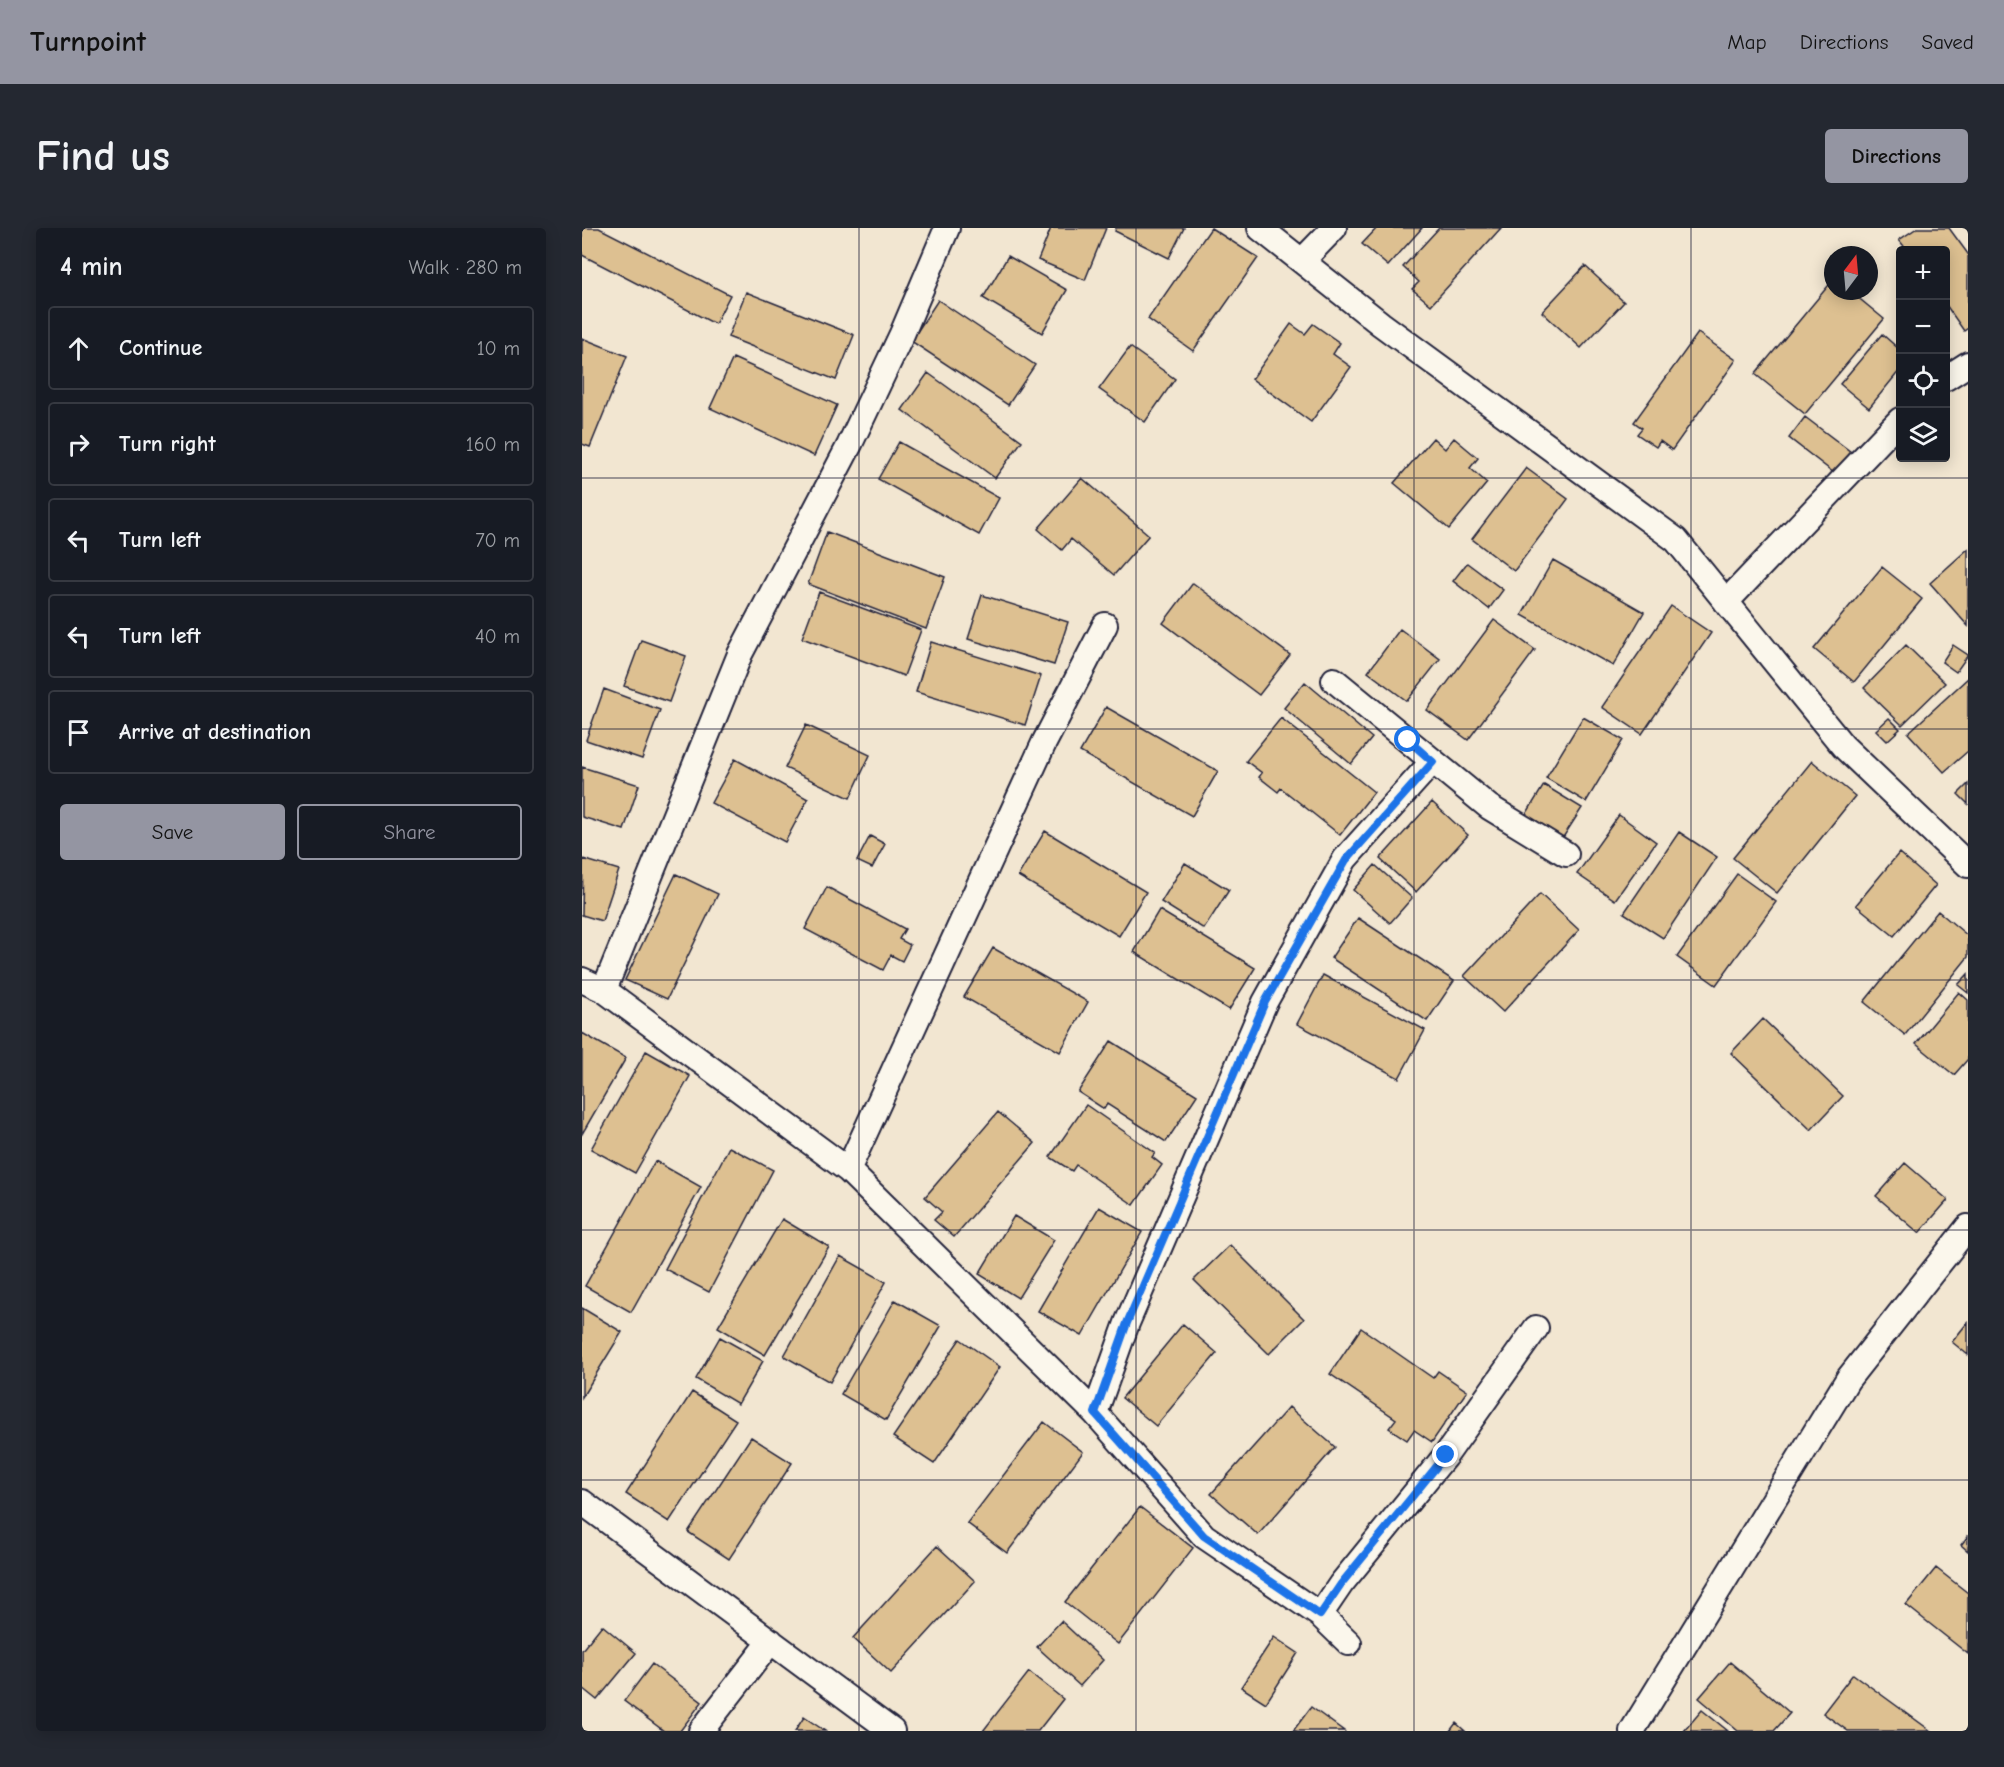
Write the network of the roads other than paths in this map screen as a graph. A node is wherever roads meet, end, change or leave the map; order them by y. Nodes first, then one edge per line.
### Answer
1 (947, 228) edge
2 (1260, 228) edge
3 (1334, 228) edge
4 (1302, 261) junction
5 (1968, 363) edge
6 (1950, 375) edge
7 (1896, 424) edge
8 (1726, 602) junction
9 (1105, 625) dead end
10 (1334, 680) dead end
11 (1433, 762) junction
12 (1566, 854) dead end
13 (1968, 865) edge
14 (593, 985) edge
15 (848, 1170) junction
16 (1968, 1227) edge
17 (1536, 1328) dead end
18 (1095, 1413) junction
19 (582, 1502) edge
20 (1320, 1615) junction
21 (771, 1641) junction
22 (1349, 1643) dead end
23 (701, 1731) edge
24 (892, 1731) edge
25 (1632, 1731) edge

1 - 14 street
2 - 4 street
3 - 4 street
4 - 8 street
5 - 6 street
7 - 8 street
8 - 13 street
9 - 15 street
10 - 11 street
11 - 12 street
11 - 18 street
14 - 15 street
15 - 18 street
16 - 25 street
17 - 20 street
18 - 20 street
19 - 21 street
20 - 22 street
21 - 23 street
21 - 24 street

